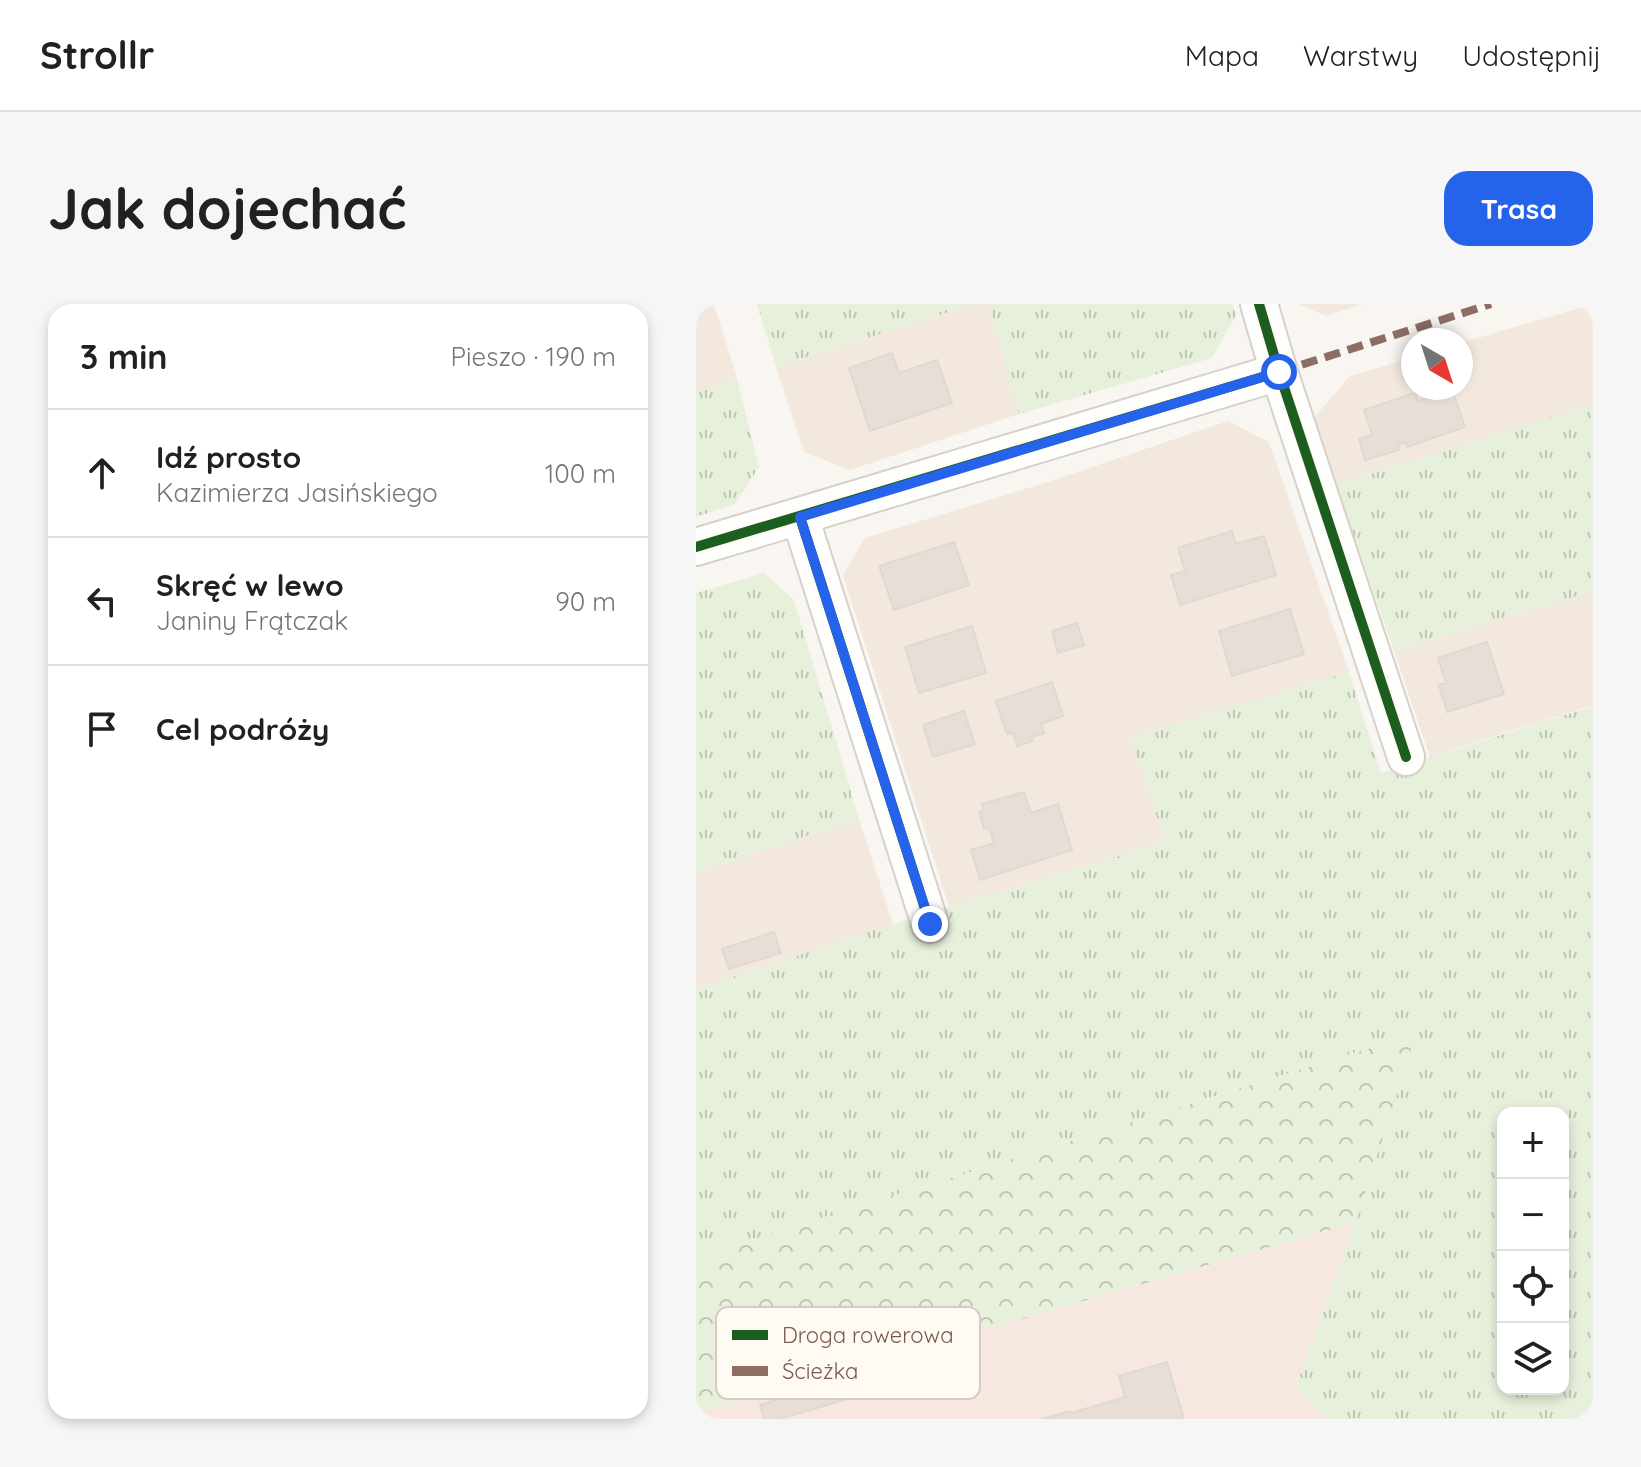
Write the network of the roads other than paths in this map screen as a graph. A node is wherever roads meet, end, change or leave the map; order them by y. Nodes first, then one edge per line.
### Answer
1 (1259, 304) edge
2 (1279, 372) junction
3 (800, 517) junction
4 (696, 547) edge
5 (1406, 757) dead end
6 (930, 924) dead end

1 - 2 street
2 - 3 street
2 - 5 street
3 - 4 street
3 - 6 street

